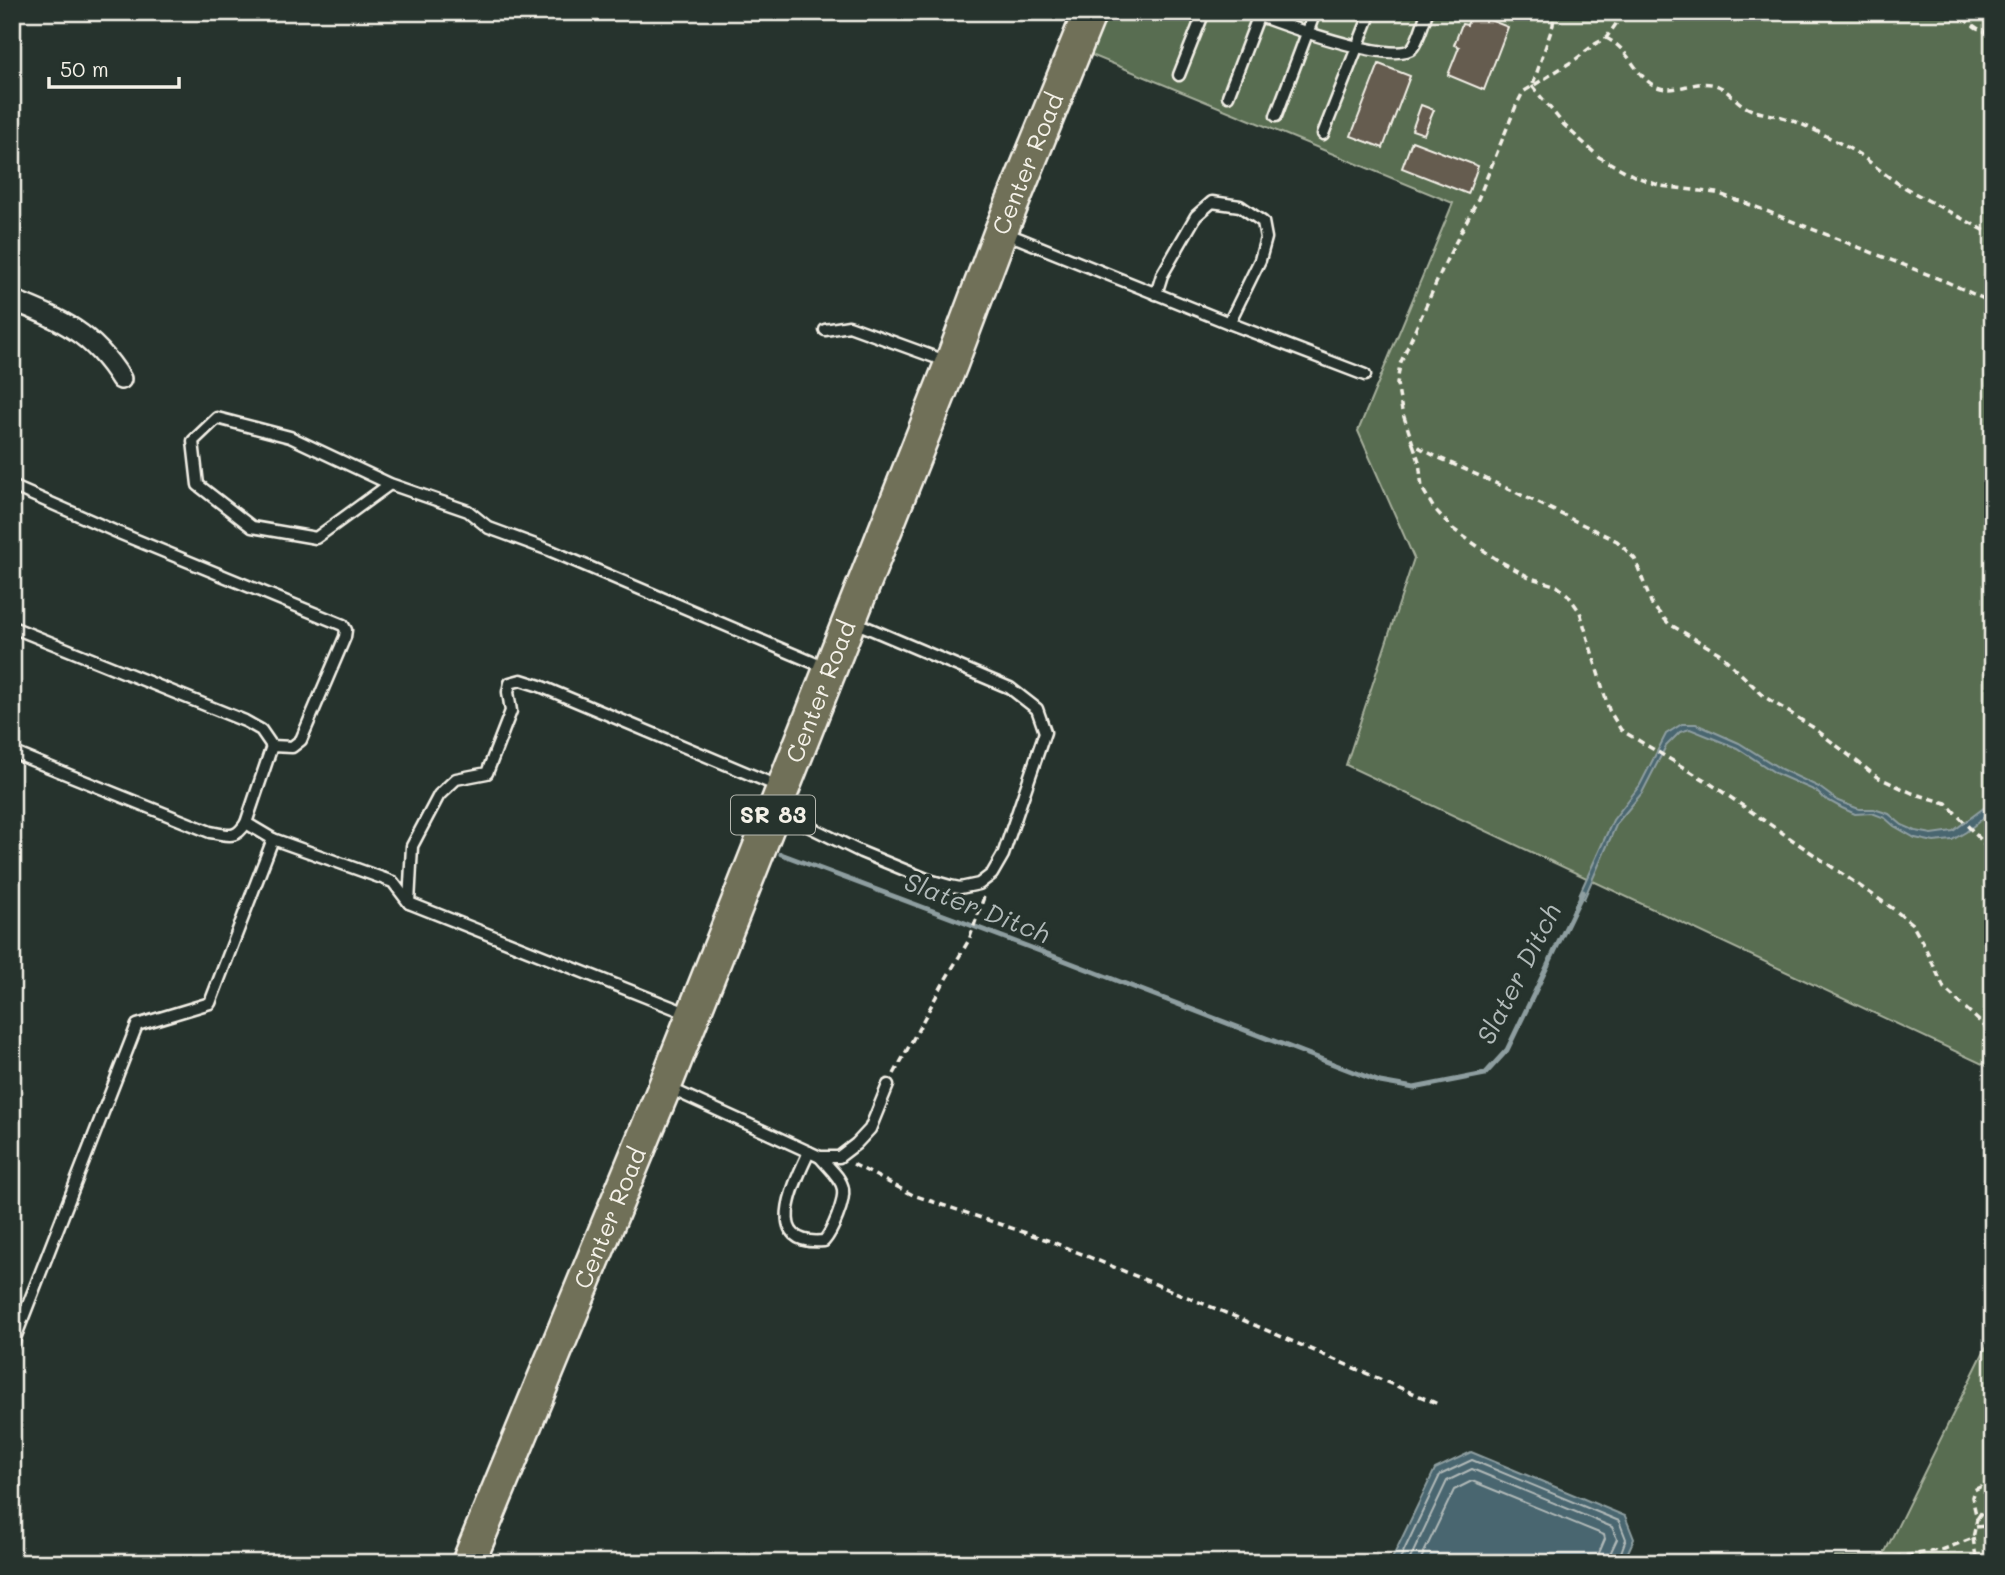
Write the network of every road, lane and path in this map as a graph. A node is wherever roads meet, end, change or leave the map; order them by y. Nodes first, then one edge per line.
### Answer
1 (1090, 12) edge
2 (1204, 12) edge
3 (1315, 12) edge
4 (1371, 12) edge
5 (1427, 12) edge
6 (1554, 12) edge
7 (1619, 12) edge
8 (1953, 12) edge
9 (1256, 13) edge
10 (1308, 33) junction
11 (1993, 35) edge
12 (1606, 38) junction
13 (1358, 47) junction
14 (1179, 75) dead end
15 (1532, 86) junction
16 (1228, 96) dead end
17 (1276, 116) dead end
18 (1323, 134) dead end
19 (1001, 231) junction
20 (1993, 235) edge
21 (1156, 294) junction
22 (12, 300) edge
23 (1993, 303) edge
24 (1229, 323) junction
25 (825, 330) dead end
26 (951, 364) junction
27 (1365, 375) dead end
28 (121, 379) dead end
29 (1413, 444) junction
30 (390, 484) junction
31 (12, 486) edge
32 (850, 620) junction
33 (12, 627) edge
34 (830, 670) junction
35 (272, 746) junction
36 (12, 752) edge
37 (779, 799) junction
38 (246, 823) junction
39 (273, 839) junction
40 (1993, 866) edge
41 (409, 903) junction
42 (980, 912) dead end
43 (692, 1016) junction
44 (1993, 1034) edge
45 (888, 1085) joint
46 (665, 1086) junction
47 (809, 1152) junction
48 (820, 1157) junction
49 (839, 1157) junction
50 (12, 1346) edge
51 (1438, 1404) dead end
52 (1977, 1519) junction
53 (1993, 1525) edge
54 (1976, 1527) junction
55 (1973, 1538) junction
56 (468, 1563) edge
57 (1884, 1563) edge
58 (1977, 1563) edge

1 - 19 main road, Center Road / SR 83
2 - 14 lane
3 - 10 lane
4 - 13 lane
5 - 13 lane
6 - 15 path
7 - 12 path
8 - 11 path
9 - 10 lane
9 - 16 lane
10 - 13 lane
10 - 17 lane
12 - 15 path
12 - 20 path
13 - 18 lane
15 - 23 path
15 - 29 path
19 - 21 lane
19 - 26 main road, Center Road / SR 83
21 - 24 lane
21 - 24 lane
22 - 28 street
24 - 27 lane
25 - 26 lane
26 - 32 main road, Center Road / SR 83
29 - 40 path
29 - 44 path
30 - 30 lane
30 - 34 lane
31 - 35 lane
32 - 34 main road, Center Road / SR 83
32 - 37 lane
33 - 35 lane
34 - 37 main road, Center Road / SR 83
35 - 38 lane
36 - 38 lane
37 - 41 lane
37 - 43 main road, Center Road / SR 83
38 - 39 lane
39 - 41 lane
39 - 50 lane
41 - 43 lane
42 - 45 path
43 - 46 main road, Center Road / SR 83
45 - 49 lane
46 - 47 lane
46 - 56 main road, Center Road / SR 83
47 - 48 lane
47 - 48 lane
48 - 49 lane
49 - 51 path
52 - 52 path
52 - 54 path
53 - 54 path
54 - 55 path
55 - 57 path
55 - 58 path

